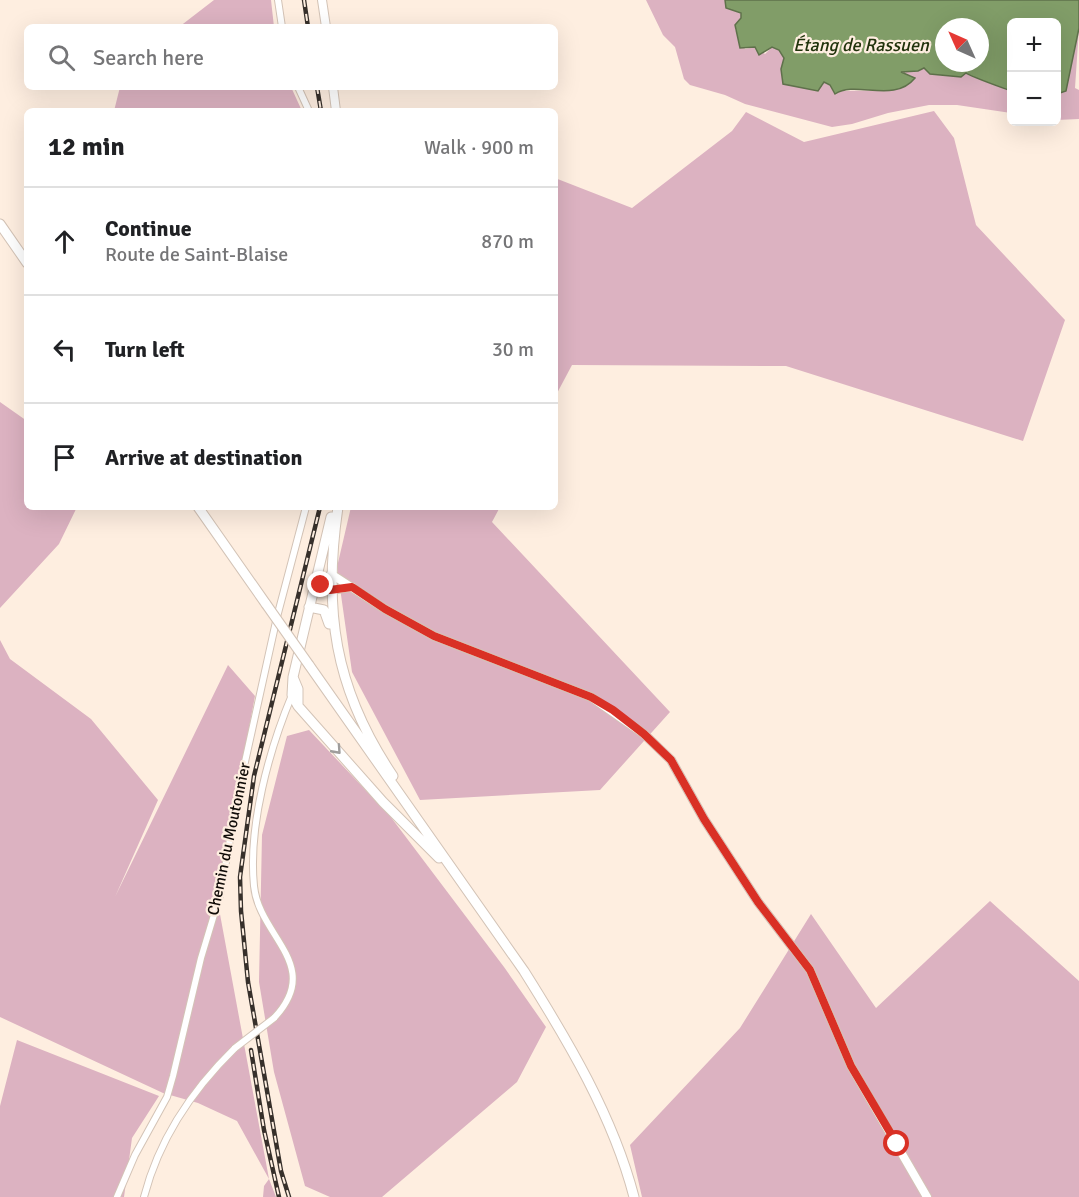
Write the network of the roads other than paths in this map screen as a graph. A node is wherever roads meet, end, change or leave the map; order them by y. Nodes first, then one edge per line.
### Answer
1 (278, 0) edge
2 (322, 0) edge
3 (282, 24) edge
4 (326, 24) edge
5 (299, 90) edge
6 (333, 90) edge
7 (308, 108) edge
8 (336, 108) edge
9 (0, 224) edge
10 (24, 259) edge
11 (200, 510) edge
12 (305, 510) edge
13 (335, 510) edge
14 (336, 510) edge
15 (331, 574) junction
16 (315, 579) junction
17 (352, 587) junction
18 (330, 590) junction
19 (309, 607) junction
20 (343, 672) junction
21 (293, 677) junction
22 (292, 695) junction
23 (298, 706) junction
24 (283, 717) junction
25 (412, 809) junction
26 (449, 866) junction
27 (117, 1197) edge
28 (144, 1197) edge
29 (634, 1197) edge
30 (927, 1197) edge

1 - 3 street
2 - 4 main road
5 - 7 street
6 - 8 main road
9 - 10 main road
11 - 25 main road, bridge
12 - 27 street, Chemin du Moutonnier
13 - 16 main road
14 - 15 main road
15 - 16 main road
15 - 17 street
15 - 18 main road
16 - 18 main road
16 - 19 main road
17 - 18 street
17 - 30 street
18 - 19 main road
18 - 20 main road
19 - 20 main road
19 - 21 main road
20 - 25 main road
21 - 22 main road
21 - 23 main road
22 - 23 main road
22 - 24 street
23 - 24 street
23 -> 26 main road
24 - 28 street, bridge
25 - 26 main road
26 - 29 main road

